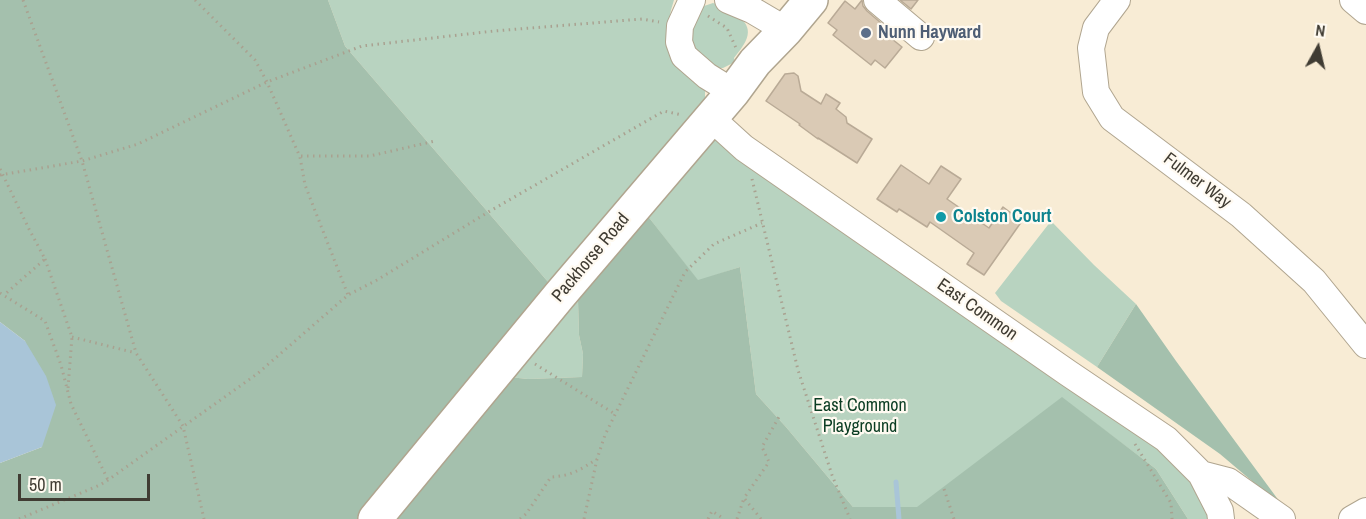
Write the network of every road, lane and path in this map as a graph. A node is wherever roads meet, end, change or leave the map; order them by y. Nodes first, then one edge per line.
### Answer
1 (22, 0) edge
2 (195, 0) edge
3 (728, 0) edge
4 (811, 0) edge
5 (877, 0) edge
6 (1117, 0) edge
7 (1353, 0) edge
8 (687, 10) edge
9 (1366, 11) edge
10 (786, 30) junction
11 (921, 37) dead end
12 (740, 55) dead end
13 (267, 82) junction
14 (733, 92) junction
15 (711, 118) junction
16 (435, 141) dead end
17 (744, 148) junction
18 (300, 156) junction
19 (82, 161) junction
20 (0, 169) edge
21 (1, 174) edge
22 (762, 223) junction
23 (45, 259) junction
24 (0, 293) edge
25 (4, 295) junction
26 (348, 296) junction
27 (72, 337) junction
28 (1366, 345) edge
29 (513, 351) junction
30 (136, 352) junction
31 (68, 391) junction
32 (615, 414) junction
33 (778, 417) dead end
34 (183, 426) junction
35 (1132, 439) dead end
36 (597, 459) junction
37 (1201, 474) junction
38 (108, 480) junction
39 (944, 489) dead end
40 (744, 498) junction
41 (19, 519) edge
42 (204, 519) edge
43 (375, 519) edge
44 (520, 519) edge
45 (584, 519) edge
46 (708, 519) edge
47 (724, 519) edge
48 (737, 519) edge
49 (762, 519) edge
50 (850, 519) edge
51 (954, 519) edge
52 (1172, 519) edge
53 (1221, 519) edge
54 (1282, 519) edge

1 - 19 path
2 - 13 path
3 - 10 street
4 - 10 main road, Packhorse Road
5 - 11 street
6 - 28 street, Fulmer Way
7 - 9 street
8 - 12 path
8 - 13 path
8 - 14 street
10 - 14 main road, Packhorse Road
13 - 18 path
13 - 19 path
14 - 15 main road, Packhorse Road
15 - 17 street, East Common
15 - 26 path
15 - 29 main road, Packhorse Road
16 - 18 path
17 - 22 path
17 - 37 street, East Common
18 - 26 path
19 - 21 path
19 - 30 path
20 - 21 path
21 - 23 path
22 - 32 path
22 - 50 path
23 - 25 path
23 - 27 path
24 - 25 path
25 - 31 path
26 - 34 path
27 - 30 path
27 - 31 path
29 - 32 path
29 - 43 main road, Packhorse Road
30 - 34 path
31 - 38 path
32 - 36 path
33 - 40 path
34 - 38 path
34 - 42 path
35 - 52 path
36 - 44 path
36 - 45 path
37 - 53 street, East Common
37 - 54 street
38 - 41 path
39 - 51 path
40 - 48 path
40 - 49 path
46 - 47 path

